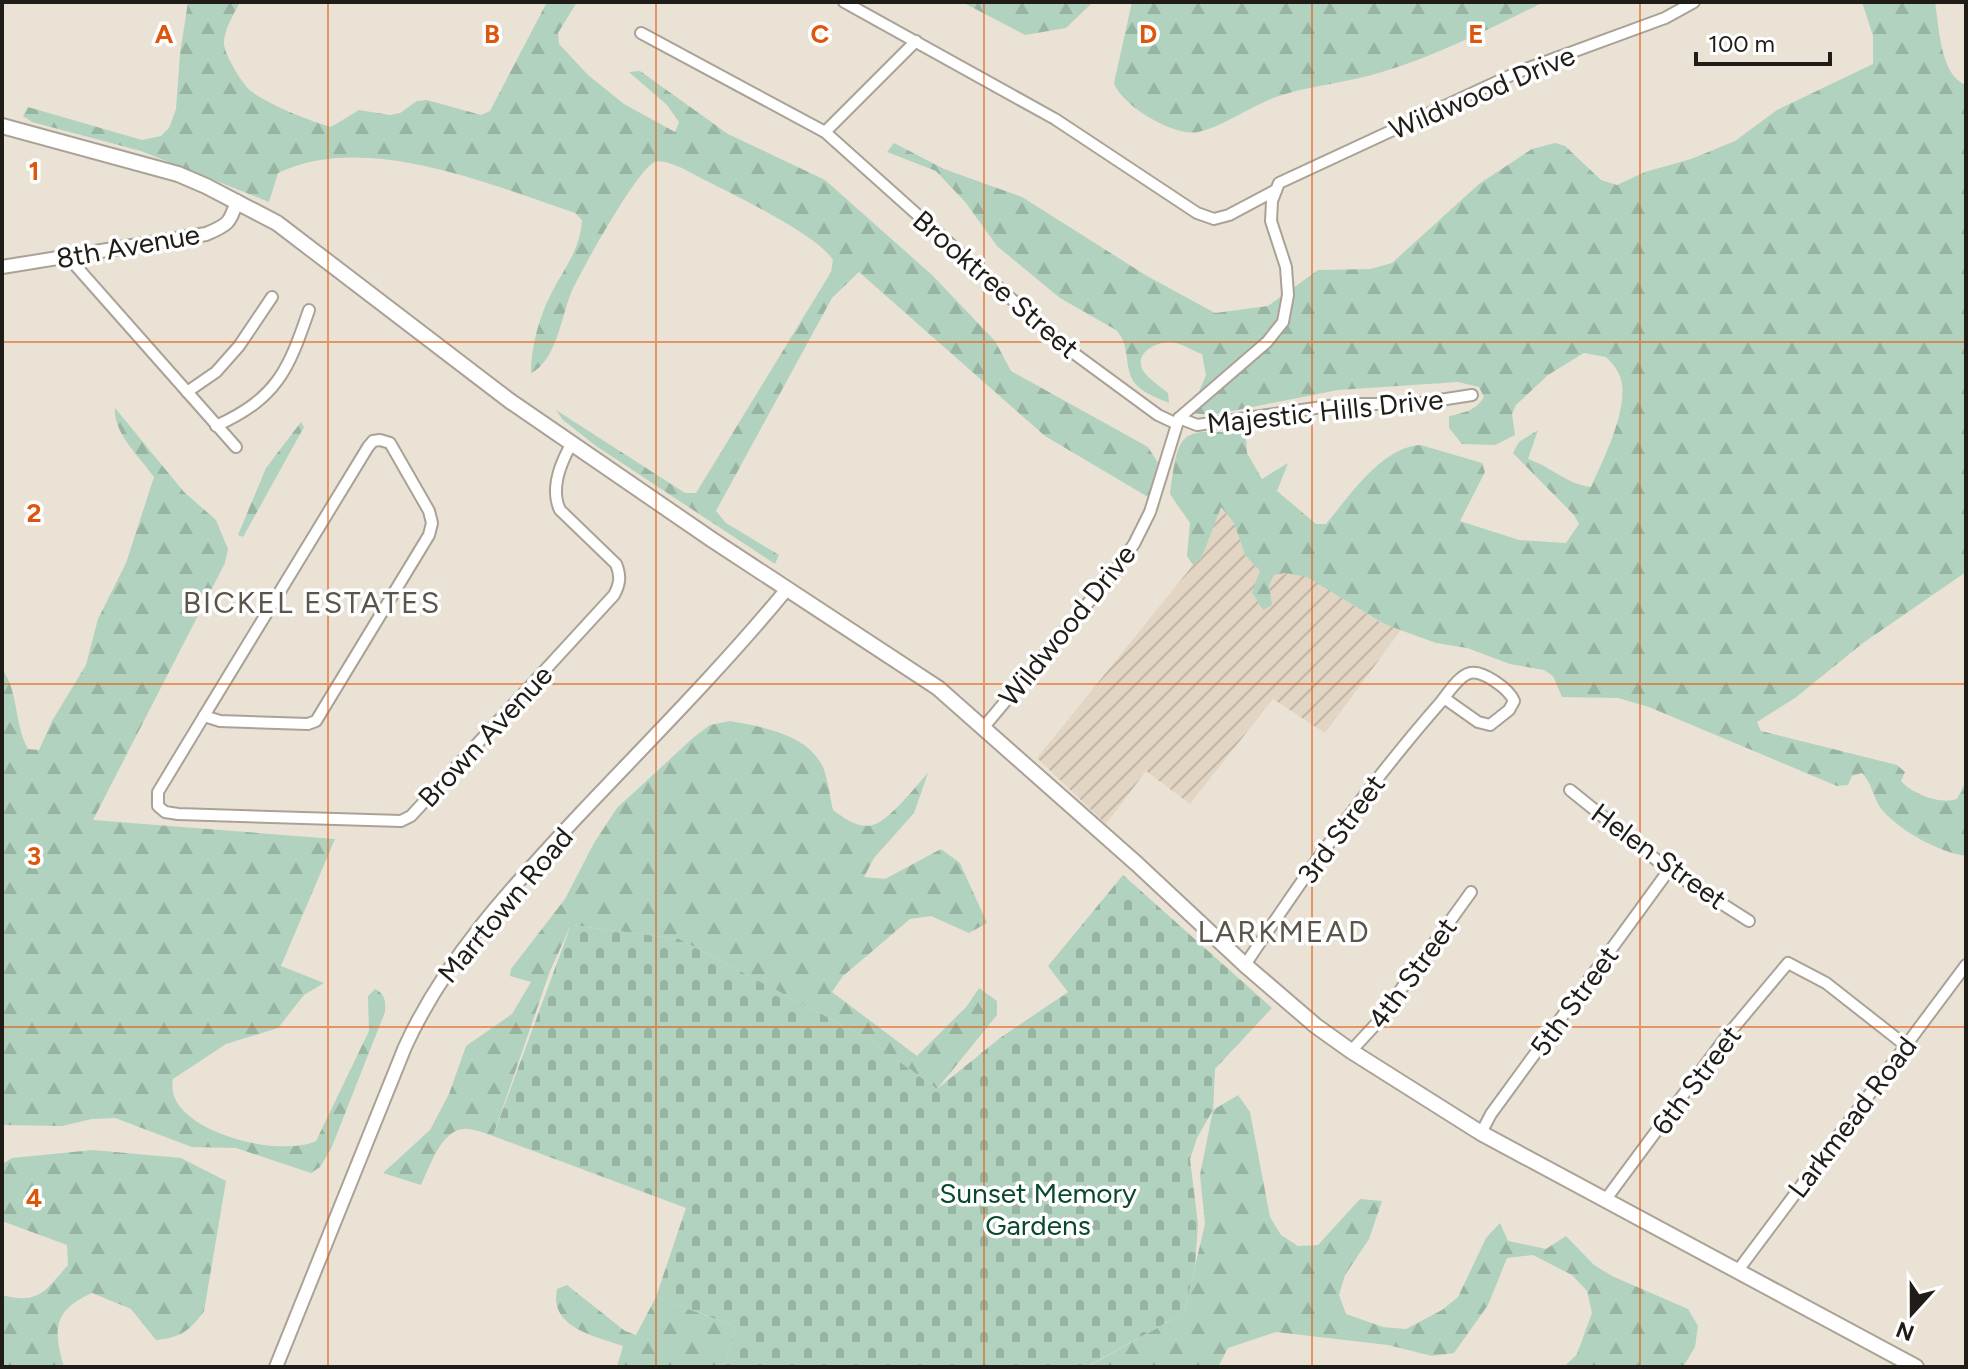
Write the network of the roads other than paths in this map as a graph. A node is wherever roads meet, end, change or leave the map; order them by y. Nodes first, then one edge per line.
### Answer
1 (844, 2) edge
2 (1694, 2) edge
3 (641, 33) dead end
4 (916, 41) junction
5 (2, 126) edge
6 (825, 132) junction
7 (1276, 190) junction
8 (237, 201) junction
9 (68, 257) junction
10 (2, 267) edge
11 (272, 297) dead end
12 (309, 310) dead end
13 (187, 392) junction
14 (1472, 395) dead end
15 (1178, 421) junction
16 (216, 426) junction
17 (572, 443) junction
18 (236, 447) dead end
19 (787, 589) junction
20 (1444, 698) junction
21 (204, 716) junction
22 (983, 728) junction
23 (1570, 790) dead end
24 (1669, 870) junction
25 (1471, 892) dead end
26 (1749, 921) dead end
27 (1245, 965) junction
28 (1966, 965) edge
29 (1905, 1045) junction
30 (1351, 1051) junction
31 (1481, 1133) junction
32 (1606, 1199) junction
33 (1739, 1269) junction
34 (276, 1367) edge
35 (1916, 1367) edge

1 - 4 street, Wildwood Drive
2 - 7 street, Wildwood Drive
3 - 6 street
4 - 6 street
4 - 7 street, Wildwood Drive
5 - 8 main road
6 - 15 street, Brooktree Street
7 - 15 street
8 - 9 street, 8th Avenue
8 - 17 main road
9 - 10 street, 8th Avenue
9 - 13 street
11 - 13 street
12 - 16 street
13 - 16 street
14 - 15 street, Majestic Hills Drive
15 - 22 street, Wildwood Drive
16 - 18 street
17 - 19 main road
17 - 21 street, Brown Avenue
19 - 22 main road
19 - 34 street, Marrtown Road
20 - 20 street, 3rd Street
20 - 27 street, 3rd Street
21 - 21 street
22 - 27 main road
23 - 24 street, Helen Street
24 - 26 street, Helen Street
24 - 31 street, 5th Street
25 - 30 street, 4th Street
27 - 30 main road
28 - 29 street, Larkmead Road
29 - 32 street, 6th Street
29 - 33 street, Larkmead Road
30 - 31 main road
31 - 32 main road
32 - 33 main road
33 - 35 main road

